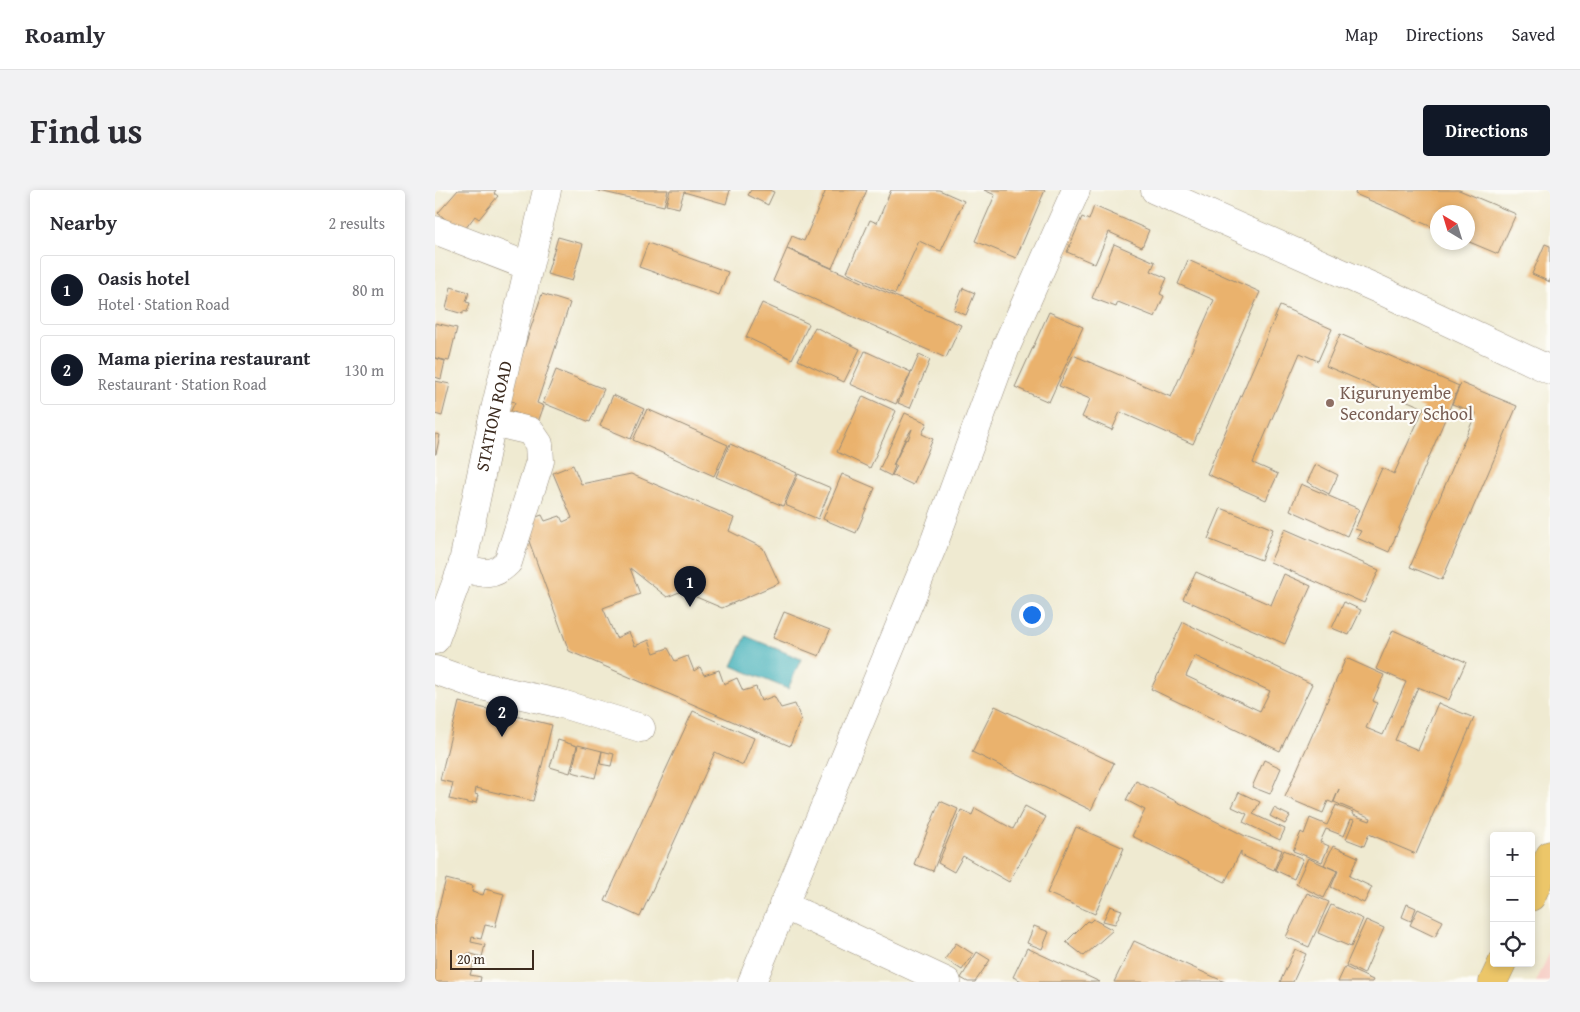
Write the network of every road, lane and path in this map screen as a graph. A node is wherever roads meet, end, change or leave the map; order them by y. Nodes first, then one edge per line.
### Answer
1 (547, 190) edge
2 (1076, 190) edge
3 (1155, 190) edge
4 (435, 230) edge
5 (528, 266) junction
6 (1550, 370) edge
7 (492, 422) junction
8 (461, 567) junction
9 (435, 640) edge
10 (435, 670) edge
11 (641, 728) dead end
12 (1550, 855) edge
13 (1535, 888) edge
14 (783, 905) junction
15 (1500, 967) edge
16 (752, 982) edge
17 (947, 982) edge
18 (1493, 982) edge

1 - 5 street, STATION ROAD
2 - 14 street
3 - 6 street
4 - 5 street
5 - 7 street, STATION ROAD
7 - 8 street, STATION ROAD
7 - 8 street
8 - 9 street, STATION ROAD
10 - 11 street
12 - 13 main road
14 - 16 street
14 - 17 street
15 - 18 main road

